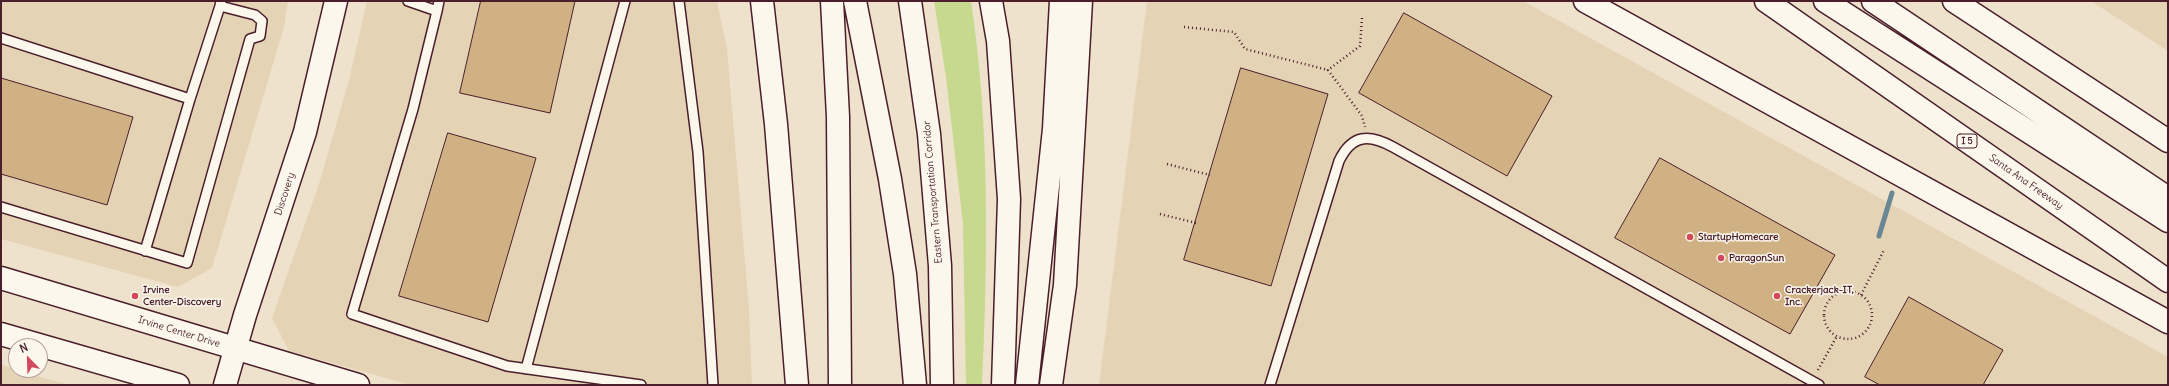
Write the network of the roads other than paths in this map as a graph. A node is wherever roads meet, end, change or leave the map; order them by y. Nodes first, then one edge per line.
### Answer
1 (336, 1) edge
2 (408, 1) edge
3 (439, 1) edge
4 (625, 1) edge
5 (679, 1) edge
6 (762, 1) edge
7 (832, 1) edge
8 (855, 1) edge
9 (910, 1) edge
10 (991, 1) edge
11 (1061, 1) edge
12 (1080, 1) edge
13 (1585, 1) edge
14 (1766, 1) edge
15 (1825, 1) edge
16 (1873, 1) edge
17 (1954, 1) edge
18 (220, 3) edge
19 (437, 11) junction
20 (1, 38) edge
21 (190, 99) junction
22 (2168, 141) edge
23 (2168, 198) edge
24 (1, 207) edge
25 (2168, 221) edge
26 (145, 251) junction
27 (1, 278) edge
28 (2168, 281) edge
29 (2168, 322) edge
30 (1, 334) edge
31 (234, 349) junction
32 (526, 369) junction
33 (1815, 383) edge
34 (178, 385) edge
35 (225, 385) edge
36 (358, 385) edge
37 (641, 385) edge
38 (713, 385) edge
39 (797, 385) edge
40 (840, 385) edge
41 (915, 385) edge
42 (942, 385) edge
43 (1003, 385) edge
44 (1027, 385) edge
45 (1051, 385) edge
46 (1270, 385) edge

1 - 31 main road, Discovery
2 - 19 lane
3 - 19 lane
4 - 32 lane
5 - 38 lane
6 - 39 main road
7 - 40 main road
8 - 41 main road
9 - 42 main road, Eastern Transportation Corridor
10 - 43 main road
11 - 44 main road
12 - 45 main road
13 - 29 main road
14 - 28 main road, Santa Ana Freeway / I 5
15 - 25 main road
16 - 23 main road
17 - 22 main road
18 - 21 lane
18 - 26 lane
19 - 32 lane
20 - 21 lane
21 - 26 lane
24 - 26 lane
27 - 31 main road, Irvine Center Drive
30 - 34 main road
31 - 35 main road, Discovery
31 - 36 main road, Irvine Center Drive
32 - 37 lane
33 - 46 lane

